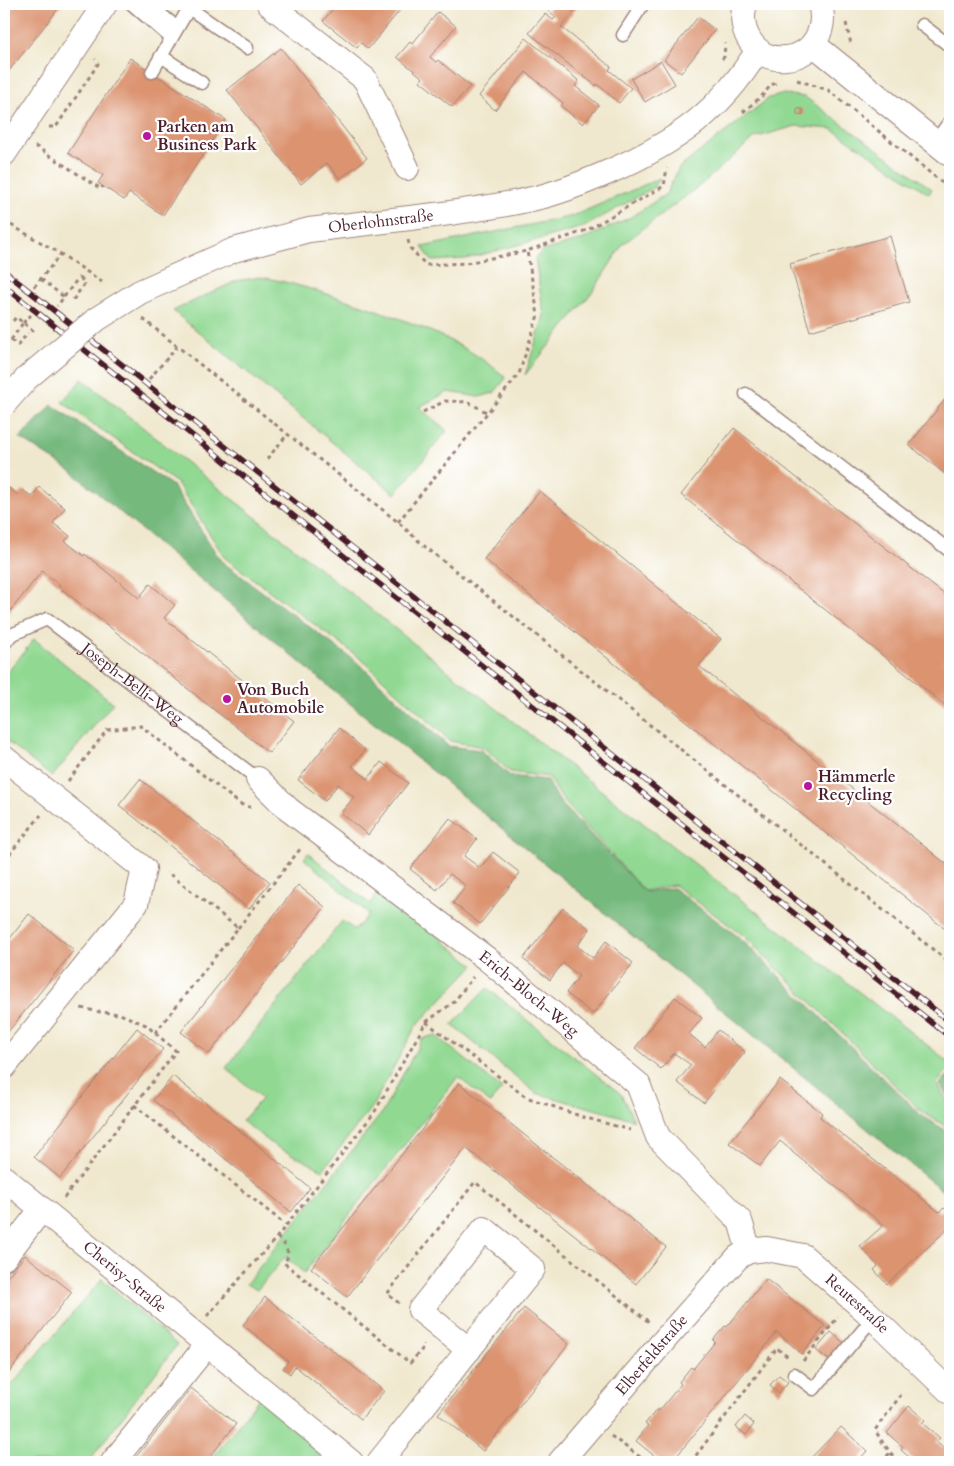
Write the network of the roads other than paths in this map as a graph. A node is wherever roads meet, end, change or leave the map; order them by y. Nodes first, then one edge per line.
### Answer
1 (105, 4) edge
2 (132, 4) edge
3 (149, 4) edge
4 (270, 4) edge
5 (642, 4) edge
6 (745, 4) edge
7 (820, 4) edge
8 (922, 25) dead end
9 (174, 33) junction
10 (623, 35) dead end
11 (813, 44) junction
12 (950, 46) edge
13 (247, 48) dead end
14 (758, 50) junction
15 (161, 56) junction
16 (152, 72) dead end
17 (202, 83) dead end
18 (950, 121) edge
19 (942, 148) edge
20 (4, 154) edge
21 (406, 168) dead end
22 (746, 394) dead end
23 (4, 404) edge
24 (950, 551) edge
25 (4, 644) edge
26 (4, 758) edge
27 (258, 779) joint
28 (4, 1067) edge
29 (4, 1178) edge
30 (46, 1213) junction
31 (749, 1251) junction
32 (4, 1258) edge
33 (873, 1318) junction
34 (200, 1339) junction
35 (468, 1350) junction
36 (797, 1370) road end
37 (950, 1392) edge
38 (113, 1462) edge
39 (351, 1462) edge
40 (379, 1462) edge
41 (560, 1462) edge

1 - 20 street
2 - 9 lane
3 - 9 lane
4 - 21 street
5 - 10 lane
6 - 14 street
7 - 11 street
8 - 12 lane
9 - 13 lane
9 - 15 lane
11 - 14 street
11 - 19 street
14 - 23 street, Oberlohnstraße, bridge
15 - 16 lane
15 - 17 lane
18 - 19 lane
22 - 24 lane
25 - 27 lane, Joseph-Belli-Weg
26 - 28 street
27 - 31 street, Erich-Bloch-Weg
29 - 30 street, Cherisy-Straße
30 - 32 street
30 - 34 street, Cherisy-Straße
31 - 33 street, Reutestraße
31 - 41 street, Elberfeldstraße
33 - 36 lane
33 - 37 street, Reutestraße
34 - 38 street
34 - 39 street, Cherisy-Straße
35 - 35 street
35 - 40 street

